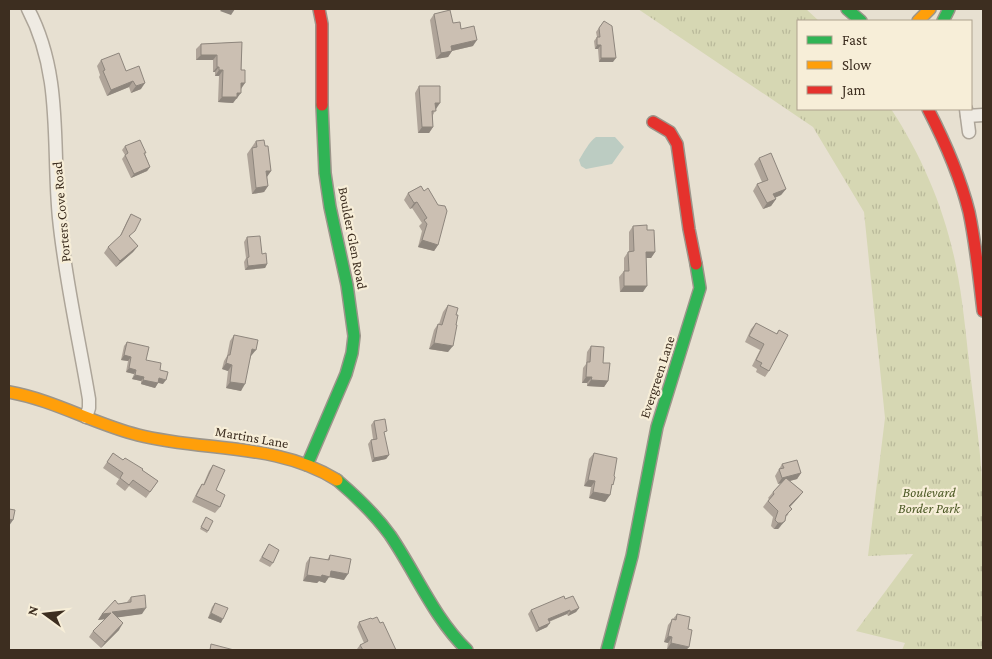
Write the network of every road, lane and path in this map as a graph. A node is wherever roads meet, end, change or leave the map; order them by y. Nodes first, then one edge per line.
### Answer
1 (28, 9) edge
2 (319, 9) edge
3 (847, 9) edge
4 (930, 9) edge
5 (860, 20) edge
6 (919, 20) edge
7 (928, 110) edge
8 (967, 112) edge
9 (983, 114) edge
10 (654, 122) dead end
11 (969, 132) dead end
12 (983, 311) edge
13 (9, 392) edge
14 (86, 417) junction
15 (307, 464) junction
16 (461, 648) edge
17 (607, 650) edge

1 - 14 street, Porters Cove Road
2 - 15 street, Boulder Glen Road
3 - 5 street
4 - 6 street
7 - 12 street
8 - 9 street
8 - 11 street
10 - 17 street, Evergreen Lane
13 - 14 street, Martins Lane
14 - 15 street, Martins Lane
15 - 16 street, Martins Lane

